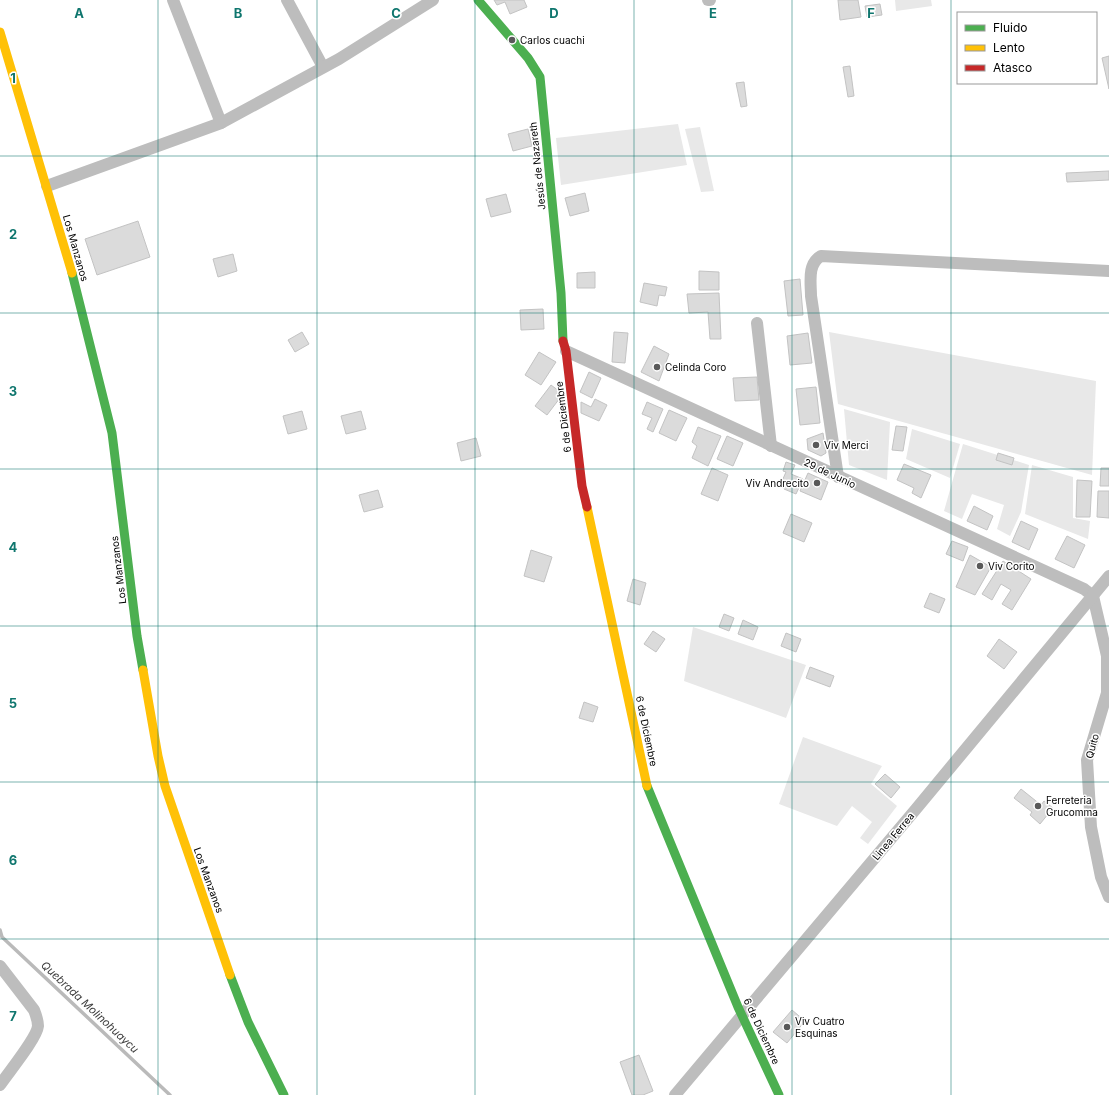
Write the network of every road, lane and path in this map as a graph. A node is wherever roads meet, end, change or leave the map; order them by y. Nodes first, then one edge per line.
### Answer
1 (173, 0) edge
2 (287, 0) edge
3 (433, 0) edge
4 (478, 0) edge
5 (0, 32) edge
6 (323, 68) junction
7 (221, 123) junction
8 (47, 186) junction
9 (1109, 271) edge
10 (757, 323) dead end
11 (566, 351) junction
12 (771, 446) junction
13 (838, 477) junction
14 (1109, 576) edge
15 (1092, 596) junction
16 (1109, 897) edge
17 (0, 966) edge
18 (742, 1015) junction
19 (0, 1085) edge
20 (284, 1095) edge
21 (675, 1095) edge
22 (779, 1095) edge

1 - 7 street
2 - 6 street
3 - 6 street
4 - 11 street, Jesús de Nazareth
5 - 8 street, Los Manzanos
6 - 7 street
7 - 8 street
8 - 20 street, Los Manzanos
9 - 13 street
10 - 12 street
11 - 12 street, 29 de Junio
11 - 18 street, 6 de Diciembre
12 - 13 street, 29 de Junio
13 - 15 street, 29 de Junio
14 - 15 street, Linea Ferrea
15 - 16 street, Quito
15 - 18 street, Linea Ferrea
17 - 19 street
18 - 21 street, Linea Ferrea
18 - 22 street, 6 de Diciembre

